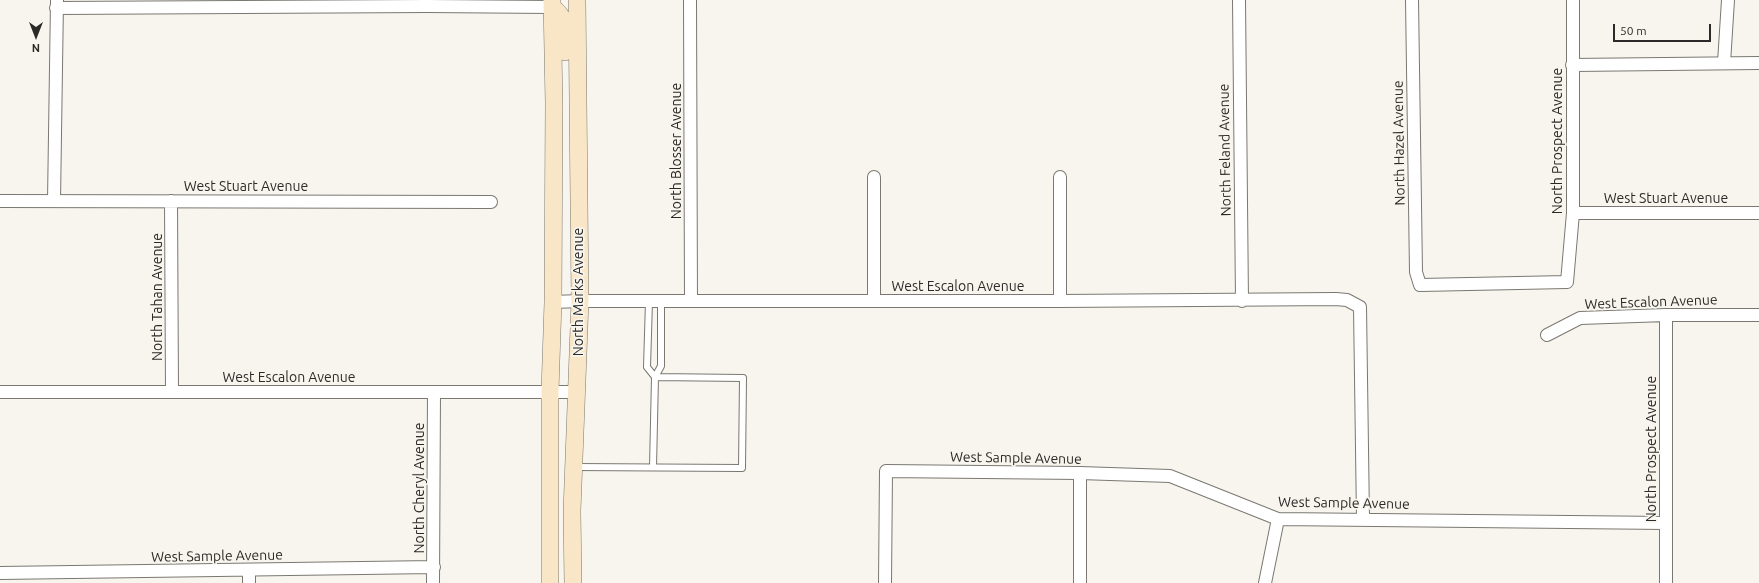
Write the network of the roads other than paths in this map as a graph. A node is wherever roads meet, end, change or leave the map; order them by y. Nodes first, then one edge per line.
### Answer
1 (577, 0) edge
2 (690, 0) edge
3 (1239, 0) edge
4 (1412, 0) edge
5 (1573, 0) edge
6 (1728, 0) edge
7 (57, 4) edge
8 (552, 4) edge
9 (1724, 63) junction
10 (1759, 63) edge
11 (1572, 65) junction
12 (577, 147) junction
13 (874, 177) dead end
14 (1060, 177) dead end
15 (0, 201) edge
16 (54, 201) junction
17 (171, 201) junction
18 (491, 202) dead end
19 (1572, 213) junction
20 (1759, 213) edge
21 (1567, 282) joint
22 (580, 301) junction
23 (648, 301) junction
24 (661, 301) junction
25 (874, 301) junction
26 (1060, 301) junction
27 (1242, 301) junction
28 (554, 302) junction
29 (691, 302) junction
30 (1666, 315) junction
31 (1759, 315) edge
32 (1547, 335) dead end
33 (655, 377) junction
34 (550, 391) junction
35 (0, 392) edge
36 (172, 392) junction
37 (434, 392) junction
38 (577, 392) junction
39 (574, 467) junction
40 (652, 467) junction
41 (1080, 473) junction
42 (1278, 520) junction
43 (1363, 520) junction
44 (1666, 522) junction
45 (434, 567) junction
46 (249, 570) junction
47 (0, 573) edge
48 (55, 578) edge
49 (249, 583) edge
50 (434, 583) edge
51 (550, 583) edge
52 (573, 583) edge
53 (885, 583) edge
54 (1080, 583) edge
55 (1265, 583) edge
56 (1666, 583) edge

1 - 12 main road, North Marks Avenue
2 - 29 street, North Blosser Avenue
3 - 27 street, North Feland Avenue
4 - 21 street, North Hazel Avenue
5 - 11 street, North Prospect Avenue
6 - 9 street
7 - 8 street
7 - 16 street
8 - 12 main road
8 - 28 main road, North Marks Avenue
9 - 10 street
9 - 11 street
11 - 19 street, North Prospect Avenue
12 - 22 main road, North Marks Avenue
13 - 25 street
14 - 26 street
15 - 16 street, West Stuart Avenue
16 - 17 street, West Stuart Avenue
17 - 18 street, West Stuart Avenue
17 - 36 street, North Tahan Avenue
19 - 20 street, West Stuart Avenue
19 - 21 street, North Prospect Avenue
22 - 23 street, West Escalon Avenue
22 - 28 street, West Escalon Avenue
22 - 38 main road, North Marks Avenue
23 - 24 street, West Escalon Avenue
23 - 33 lane
24 - 29 street, West Escalon Avenue
24 - 33 lane
25 - 26 street, West Escalon Avenue
25 - 29 street, West Escalon Avenue
26 - 27 street, West Escalon Avenue
27 - 43 street, West Escalon Avenue
28 - 34 main road, North Marks Avenue
30 - 31 street, West Escalon Avenue
30 - 32 street, West Escalon Avenue
30 - 44 street, North Prospect Avenue
33 - 40 lane
33 - 40 lane
34 - 37 street, West Escalon Avenue
34 - 38 street, West Escalon Avenue
34 - 51 main road, North Marks Avenue
35 - 36 street, West Escalon Avenue
36 - 37 street, West Escalon Avenue
37 - 45 street, North Cheryl Avenue
38 - 39 main road, North Marks Avenue
39 - 40 lane
39 - 52 main road, North Marks Avenue
41 - 42 street, West Sample Avenue
41 - 53 street, West Sample Avenue
41 - 54 street
42 - 43 street, West Sample Avenue
42 - 55 street
43 - 44 street, West Sample Avenue
44 - 56 street, North Prospect Avenue
45 - 46 street, West Sample Avenue
45 - 50 street, North Cheryl Avenue
46 - 48 street, West Sample Avenue
46 - 49 street
47 - 48 street, West Sample Avenue

